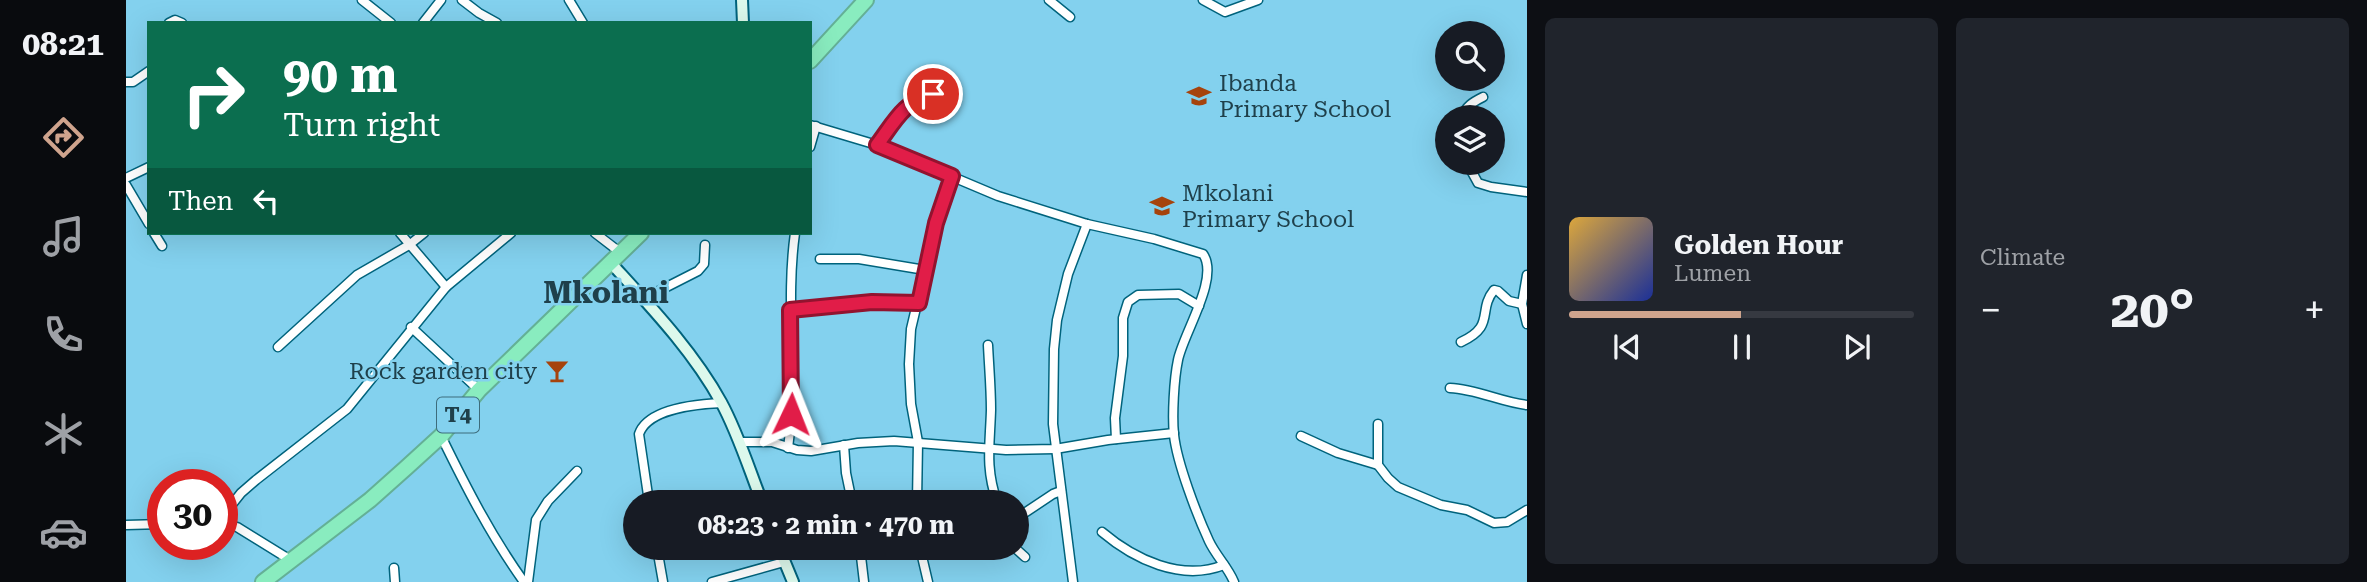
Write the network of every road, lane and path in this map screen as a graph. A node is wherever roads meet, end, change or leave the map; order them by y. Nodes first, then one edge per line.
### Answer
1 (362, 0) edge
2 (441, 0) edge
3 (462, 0) edge
4 (569, 0) edge
5 (743, 0) edge
6 (866, 0) edge
7 (1203, 0) edge
8 (1258, 0) edge
9 (1055, 2) edge
10 (1070, 17) dead end
11 (388, 21) edge
12 (425, 21) edge
13 (494, 21) edge
14 (582, 21) edge
15 (743, 21) edge
16 (812, 59) edge
17 (147, 72) edge
18 (126, 82) edge
19 (933, 94) dead end
20 (1483, 97) dead end
21 (1469, 105) edge
22 (813, 126) edge
23 (877, 145) junction
24 (147, 168) edge
25 (1474, 175) edge
26 (952, 176) junction
27 (126, 178) edge
28 (126, 185) edge
29 (1527, 192) edge
30 (147, 220) edge
31 (1087, 224) junction
32 (155, 235) edge
33 (402, 235) edge
34 (422, 235) edge
35 (509, 235) edge
36 (597, 235) edge
37 (639, 235) edge
38 (795, 235) edge
39 (409, 245) junction
40 (705, 245) dead end
41 (162, 246) dead end
42 (616, 258) junction
43 (820, 259) dead end
44 (925, 270) junction
45 (1527, 275) edge
46 (446, 287) junction
47 (643, 299) junction
48 (919, 303) junction
49 (1199, 306) junction
50 (1525, 308) edge
51 (790, 310) junction
52 (1527, 324) edge
53 (411, 327) junction
54 (1461, 342) dead end
55 (988, 345) dead end
56 (278, 347) dead end
57 (1450, 388) dead end
58 (479, 390) junction
59 (722, 403) junction
60 (1527, 405) edge
61 (1378, 424) dead end
62 (1174, 433) junction
63 (441, 436) junction
64 (1301, 436) dead end
65 (1116, 439) junction
66 (739, 442) junction
67 (918, 442) junction
68 (844, 445) junction
69 (788, 448) junction
70 (1055, 449) junction
71 (987, 450) junction
72 (1378, 465) junction
73 (577, 471) dead end
74 (647, 490) edge
75 (757, 490) edge
76 (850, 490) edge
77 (917, 490) edge
78 (994, 490) edge
79 (1061, 491) junction
80 (238, 497) edge
81 (1029, 510) edge
82 (1527, 510) edge
83 (147, 524) edge
84 (126, 525) edge
85 (238, 528) edge
86 (1102, 532) dead end
87 (659, 560) edge
88 (861, 560) edge
89 (923, 560) edge
90 (292, 561) junction
91 (784, 562) joint
92 (1224, 565) junction
93 (394, 568) dead end
94 (263, 582) edge
95 (395, 582) edge
96 (526, 582) edge
97 (663, 582) edge
98 (712, 582) edge
99 (793, 582) edge
100 (864, 582) edge
101 (928, 582) edge
102 (1073, 582) edge
103 (1234, 582) edge

1 - 11 street
2 - 12 street
3 - 13 street
4 - 14 street
5 - 15 street
6 - 16 highway
7 - 8 street
9 - 10 street
17 - 18 street
19 - 23 street
20 - 21 street
22 - 23 street
23 - 26 street
24 - 27 street
25 - 29 street
26 - 31 street
26 - 44 street
28 - 30 street
31 - 49 street
31 - 70 street
32 - 41 street
33 - 39 street
34 - 39 street
35 - 46 street
36 - 42 street
37 - 42 highway, T4
38 - 51 street
39 - 46 street
39 - 56 street
40 - 47 street
42 - 47 street
42 - 58 highway, T4
43 - 44 street
44 - 48 street
45 - 50 street
46 - 53 street
47 - 59 street
48 - 51 street
48 - 67 street
49 - 62 street
49 - 65 street
50 - 52 street
50 - 54 street
51 - 69 street
53 - 58 street
53 - 80 street
55 - 71 street
57 - 60 street
58 - 63 highway, T4
59 - 66 street
59 - 74 street
61 - 72 street
62 - 65 street
62 - 92 street
63 - 90 highway, T4
63 - 96 street
64 - 72 street
65 - 70 street
66 - 69 street
66 - 75 street
67 - 68 street
67 - 71 street
67 - 77 street
68 - 69 street
68 - 76 street
70 - 71 street
70 - 79 street
71 - 78 street
72 - 82 street
73 - 96 street
79 - 81 street
79 - 102 street
83 - 84 street
85 - 90 street
86 - 92 street
87 - 97 street
88 - 100 street
89 - 101 street
90 - 94 highway, T4
91 - 98 street
91 - 99 street
92 - 103 street
93 - 95 street

